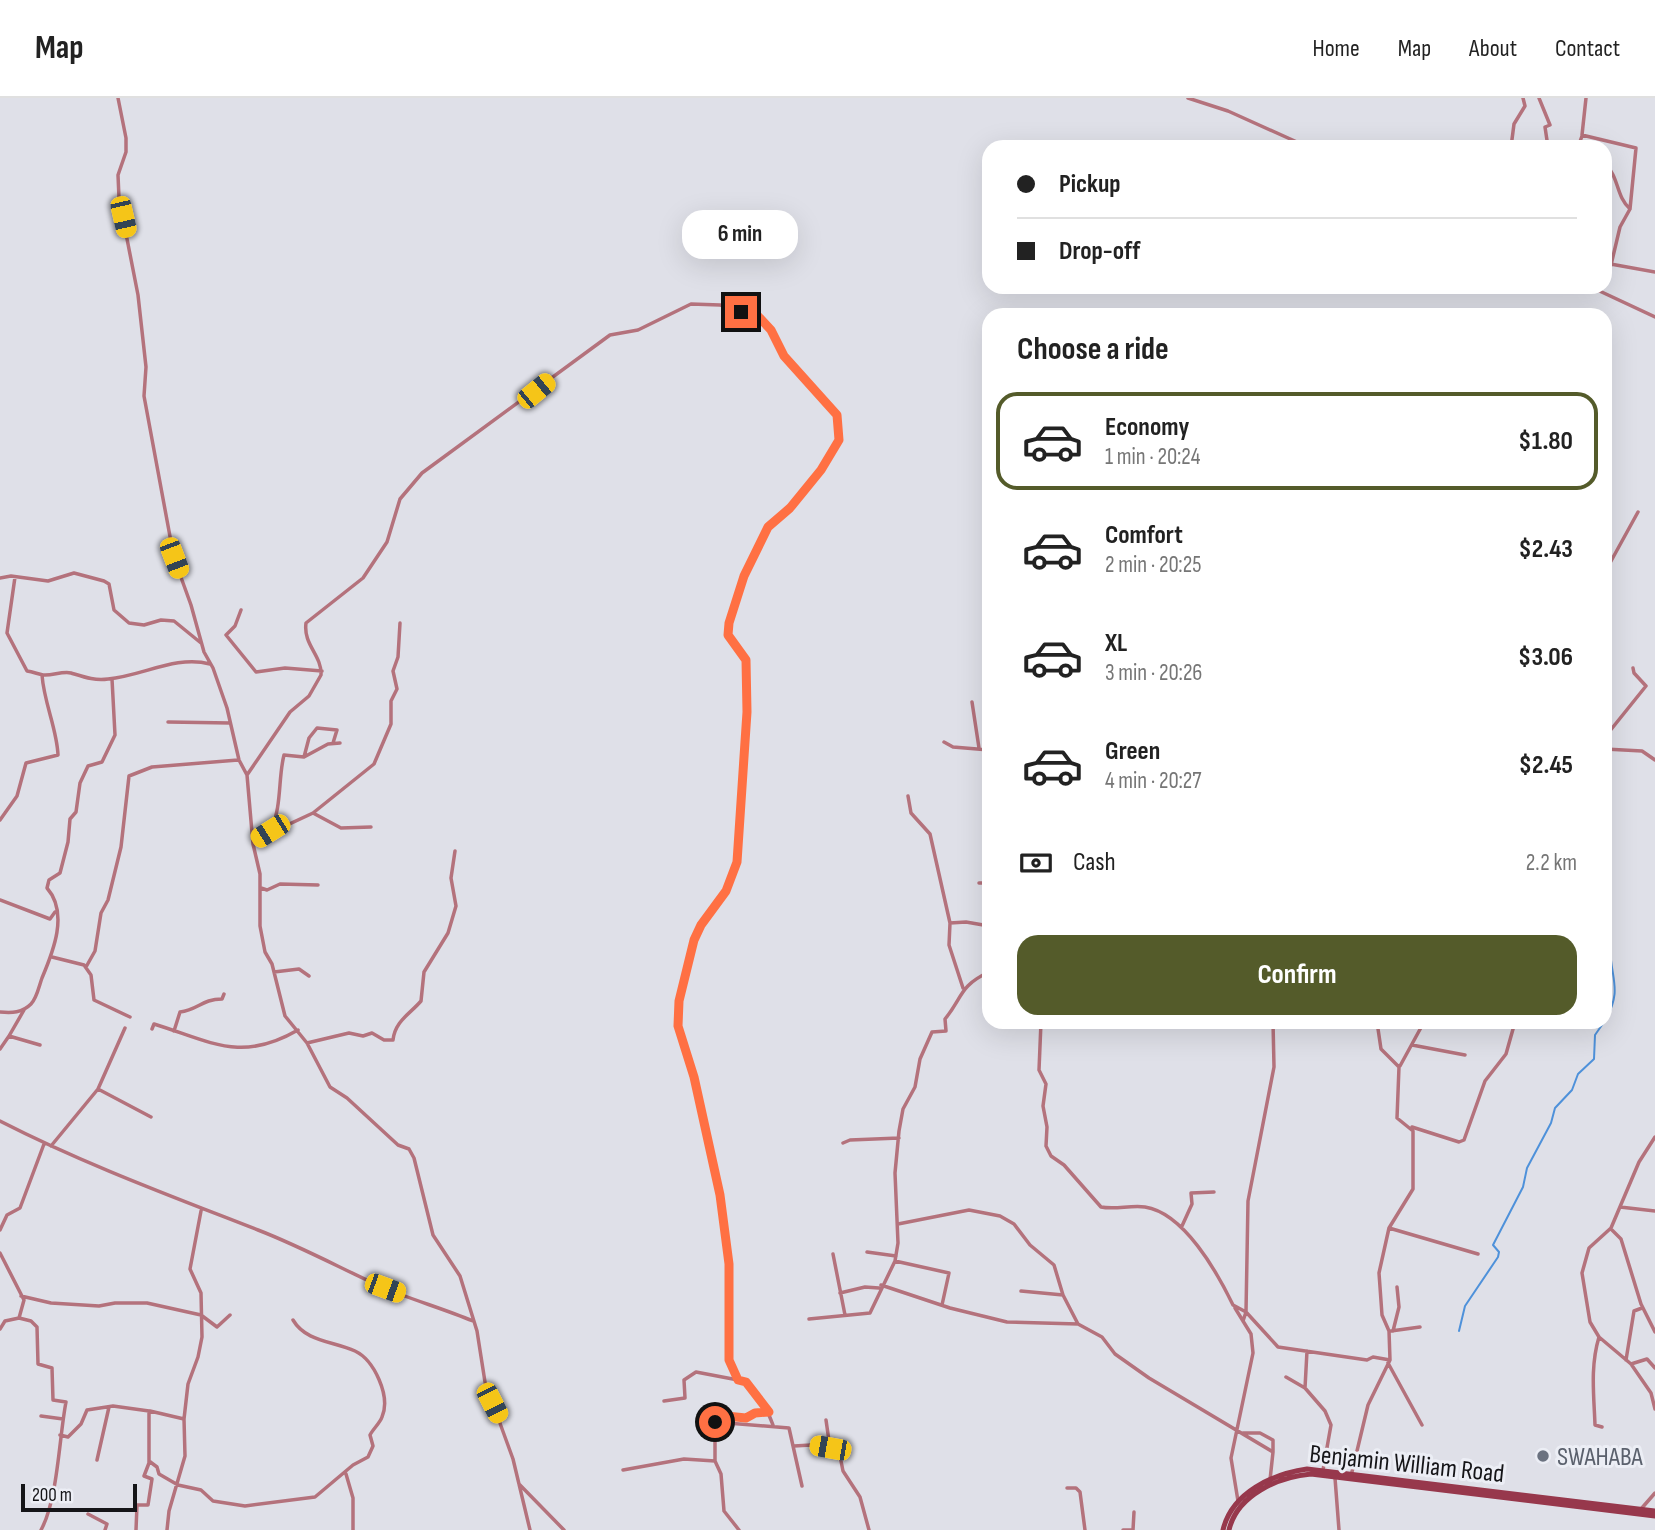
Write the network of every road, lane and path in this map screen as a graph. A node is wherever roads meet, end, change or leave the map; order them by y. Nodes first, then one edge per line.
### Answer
1 (118, 98) edge
2 (1188, 98) edge
3 (1523, 98) edge
4 (1539, 98) edge
5 (1586, 98) edge
6 (1582, 135) junction
7 (1292, 140) edge
8 (1512, 140) edge
9 (1547, 140) edge
10 (1580, 140) edge
11 (1610, 140) edge
12 (1612, 142) edge
13 (1612, 175) edge
14 (1630, 209) junction
15 (1612, 261) edge
16 (1612, 265) edge
17 (1655, 272) edge
18 (1606, 294) edge
19 (1655, 317) edge
20 (1638, 512) dead end
21 (1612, 556) edge
22 (15, 577) junction
23 (0, 578) edge
24 (241, 610) dead end
25 (400, 623) dead end
26 (201, 643) junction
27 (210, 664) junction
28 (1633, 668) dead end
29 (322, 671) junction
30 (42, 675) junction
31 (112, 679) junction
32 (972, 702) dead end
33 (168, 722) dead end
34 (230, 723) junction
35 (1612, 728) edge
36 (332, 743) junction
37 (340, 743) dead end
38 (944, 743) dead end
39 (979, 748) junction
40 (982, 749) edge
41 (1612, 749) edge
42 (304, 757) junction
43 (239, 760) junction
44 (1655, 760) edge
45 (247, 775) junction
46 (908, 796) dead end
47 (313, 813) junction
48 (0, 821) edge
49 (371, 827) dead end
50 (270, 831) junction
51 (253, 841) junction
52 (456, 851) dead end
53 (318, 885) dead end
54 (261, 888) junction
55 (0, 900) edge
56 (56, 910) junction
57 (950, 923) junction
58 (982, 925) edge
59 (52, 957) junction
60 (86, 967) junction
61 (274, 972) junction
62 (309, 976) dead end
63 (982, 976) edge
64 (963, 988) junction
65 (224, 994) dead end
66 (24, 1009) junction
67 (0, 1012) edge
68 (130, 1017) dead end
69 (125, 1028) dead end
70 (152, 1029) dead end
71 (1041, 1029) edge
72 (1274, 1029) edge
73 (1378, 1029) edge
74 (1420, 1029) edge
75 (1513, 1029) edge
76 (298, 1030) junction
77 (174, 1031) junction
78 (9, 1036) junction
79 (307, 1043) junction
80 (40, 1045) dead end
81 (1412, 1045) junction
82 (0, 1049) edge
83 (1465, 1055) dead end
84 (1399, 1067) junction
85 (97, 1089) junction
86 (151, 1117) dead end
87 (0, 1121) edge
88 (1411, 1127) junction
89 (1655, 1137) edge
90 (899, 1138) junction
91 (44, 1143) junction
92 (843, 1143) dead end
93 (51, 1146) junction
94 (1214, 1192) dead end
95 (1620, 1208) junction
96 (201, 1210) junction
97 (1655, 1211) edge
98 (898, 1224) junction
99 (1182, 1226) junction
100 (1389, 1228) junction
101 (1611, 1228) junction
102 (0, 1230) edge
103 (867, 1252) dead end
104 (0, 1253) edge
105 (833, 1254) dead end
106 (1478, 1254) dead end
107 (895, 1259) junction
108 (880, 1287) junction
109 (1397, 1287) dead end
110 (1021, 1291) dead end
111 (840, 1293) junction
112 (1063, 1295) junction
113 (21, 1296) junction
114 (942, 1305) junction
115 (1643, 1307) junction
116 (1235, 1308) junction
117 (1244, 1311) junction
118 (201, 1315) junction
119 (230, 1315) dead end
120 (845, 1315) junction
121 (1239, 1315) junction
122 (19, 1318) junction
123 (809, 1319) dead end
124 (293, 1320) dead end
125 (1243, 1321) junction
126 (474, 1322) junction
127 (1078, 1324) junction
128 (1420, 1327) dead end
129 (0, 1329) edge
130 (1391, 1331) junction
131 (1655, 1332) edge
132 (1599, 1337) junction
133 (1307, 1351) junction
134 (1626, 1360) junction
135 (1389, 1361) junction
136 (1631, 1364) junction
137 (1655, 1368) edge
138 (1286, 1377) dead end
139 (738, 1380) junction
140 (1305, 1388) junction
141 (1653, 1393) edge
142 (664, 1401) dead end
143 (109, 1407) junction
144 (1655, 1409) edge
145 (149, 1411) junction
146 (769, 1412) junction
147 (41, 1416) dead end
148 (63, 1419) junction
149 (184, 1419) junction
150 (826, 1420) dead end
151 (727, 1423) junction
152 (773, 1425) junction
153 (1422, 1425) dead end
154 (1602, 1427) dead end
155 (1240, 1433) junction
156 (60, 1435) junction
157 (794, 1446) junction
158 (830, 1448) junction
159 (1273, 1452) junction
160 (97, 1460) dead end
161 (149, 1461) junction
162 (715, 1461) junction
163 (623, 1470) dead end
164 (1323, 1470) junction
165 (347, 1472) junction
166 (1334, 1476) junction
167 (1351, 1476) junction
168 (1271, 1481) junction
169 (518, 1483) junction
170 (178, 1485) junction
171 (803, 1486) dead end
172 (1067, 1488) dead end
173 (1655, 1493) edge
174 (1238, 1503) junction
175 (1641, 1509) junction
176 (1134, 1513) dead end
177 (1655, 1513) edge
178 (88, 1514) dead end
179 (41, 1530) edge
180 (105, 1530) edge
181 (136, 1530) edge
182 (167, 1530) edge
183 (353, 1530) edge
184 (530, 1530) edge
185 (564, 1530) edge
186 (739, 1530) edge
187 (869, 1530) edge
188 (1085, 1530) edge
189 (1123, 1530) edge
190 (1133, 1530) edge
191 (1223, 1530) edge
192 (1229, 1530) edge
193 (1339, 1530) edge

1 - 26 street
2 - 7 street
3 - 8 street
4 - 9 street
5 - 6 street
6 - 10 street
6 - 11 street
12 - 14 street
13 - 14 street
14 - 15 street
16 - 17 street
18 - 19 street
20 - 21 street
22 - 23 street
22 - 26 street
22 - 30 street
24 - 29 street
25 - 47 street
26 - 27 street
27 - 31 street
27 - 34 street
28 - 35 street
29 - 45 street
29 - 139 street
30 - 31 street
30 - 48 street
31 - 56 street
32 - 39 street
33 - 34 street
34 - 43 street
36 - 37 street
36 - 42 street
36 - 42 street
38 - 39 street
39 - 40 street
41 - 44 street
42 - 50 street
43 - 45 street
43 - 60 street
45 - 51 street
46 - 57 street
47 - 49 street
47 - 50 street
50 - 51 street
51 - 54 street
52 - 79 street
53 - 54 street
54 - 61 street
55 - 56 street
56 - 59 street
57 - 58 street
57 - 64 street
59 - 60 street
59 - 66 street
60 - 68 street
61 - 62 street
61 - 76 street
63 - 64 street
64 - 90 street
65 - 77 street
66 - 67 street
66 - 78 street
69 - 85 street
70 - 77 street
71 - 99 street
72 - 117 street
73 - 84 street
74 - 81 street
75 - 88 street
76 - 77 street
76 - 79 street
78 - 80 street
78 - 82 street
79 - 126 street
81 - 83 street
81 - 84 street
84 - 88 street
85 - 86 street
85 - 93 street
87 - 91 street
88 - 100 street
89 - 95 street
90 - 92 street
90 - 98 street
91 - 93 street
91 - 102 street
93 - 96 street
94 - 99 street
95 - 97 street
95 - 101 street
96 - 118 street
96 - 126 street
98 - 107 street
98 - 112 street
99 - 116 street
100 - 106 street
100 - 130 street
101 - 115 street
101 - 132 street
103 - 107 street
104 - 113 street
105 - 111 street
107 - 108 street
107 - 114 street
108 - 111 street
108 - 114 street
108 - 120 street
109 - 130 street
110 - 112 street
111 - 120 street
112 - 127 street
113 - 118 street
113 - 122 street
114 - 127 street
115 - 131 street
115 - 134 street
116 - 117 street
116 - 121 street
117 - 121 street
117 - 125 street
117 - 133 street
118 - 119 street
118 - 149 street
120 - 123 street
121 - 125 street
122 - 129 street
122 - 148 street
124 - 165 street
125 - 155 street
126 - 169 street
127 - 155 street
128 - 130 street
130 - 135 street
132 - 134 street
132 - 154 street
133 - 135 street
133 - 140 street
134 - 136 street
135 - 153 street
135 - 167 street
136 - 137 street
136 - 141 street
138 - 140 street
139 - 142 street
139 - 146 street
140 - 164 street
141 - 144 street
143 - 145 street
143 - 156 street
143 - 160 street
145 - 149 street
145 - 161 street
146 - 151 street
146 - 152 street
147 - 148 street
148 - 156 street
149 - 170 street
150 - 158 street
151 - 152 street
151 - 162 street
152 - 157 street
155 - 159 street
155 - 159 street
155 - 174 street
156 - 179 street
157 - 158 street
157 - 171 street
158 - 187 street
159 - 168 street
161 - 170 street
161 - 181 street
162 - 163 street
162 - 186 street
164 - 167 main road, Benjamin William Road
164 - 168 main road, Benjamin William Road
165 - 170 street
165 - 183 street
166 - 167 main road, Benjamin William Road
166 - 168 main road, Benjamin William Road
166 - 193 street
167 - 175 main road, Benjamin William Road
167 - 177 main road, Benjamin William Road
168 - 174 main road, Benjamin William Road
168 - 192 main road, Benjamin William Road
169 - 184 street
169 - 185 street
170 - 182 street
172 - 188 street
173 - 175 street
174 - 191 main road, Benjamin William Road
175 - 177 main road, Benjamin William Road
176 - 190 street
178 - 180 street
189 - 190 street

